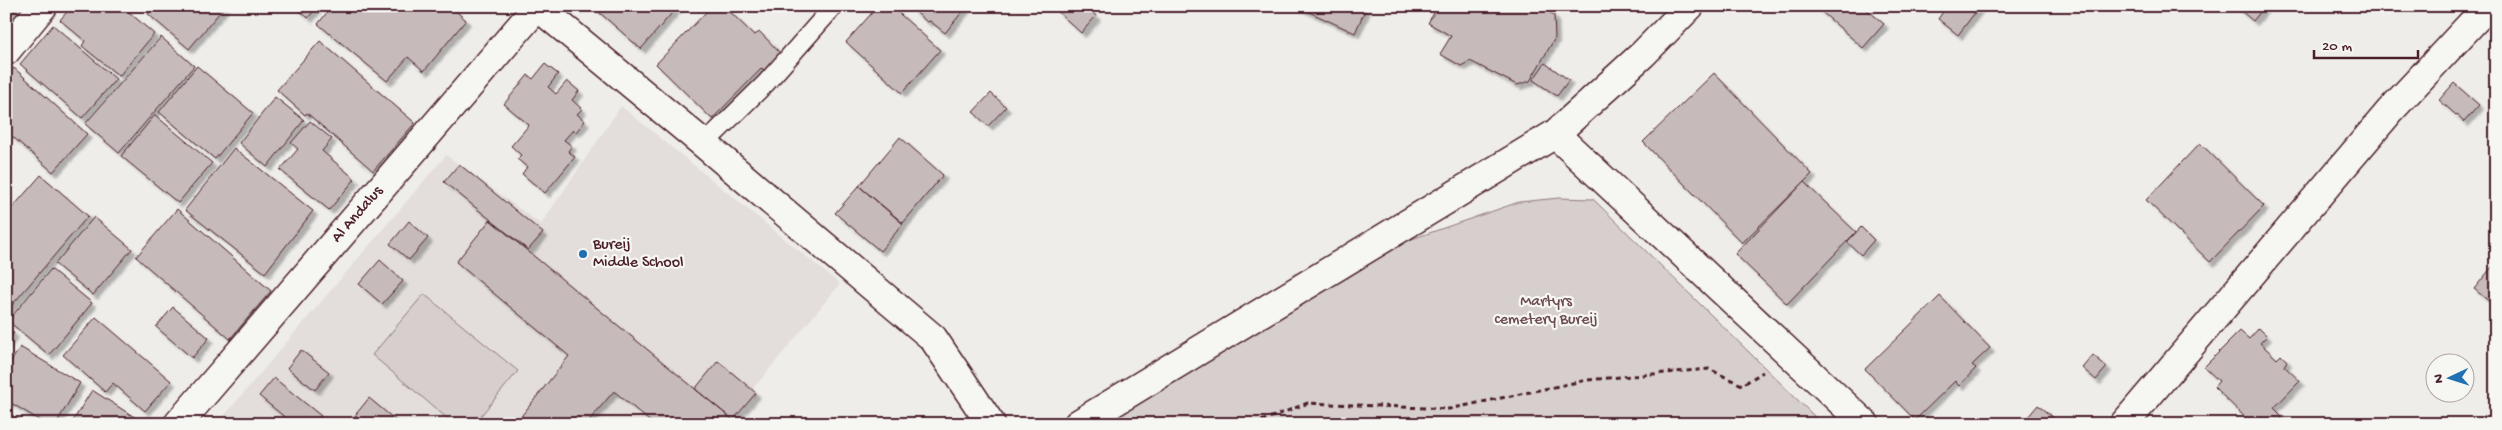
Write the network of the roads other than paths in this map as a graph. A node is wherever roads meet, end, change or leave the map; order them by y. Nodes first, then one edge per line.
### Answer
1 (43, 6) edge
2 (537, 6) edge
3 (834, 6) edge
4 (1690, 6) edge
5 (2488, 6) edge
6 (6, 51) edge
7 (1555, 134) junction
8 (704, 144) junction
9 (178, 424) edge
10 (991, 424) edge
11 (1078, 424) edge
12 (1865, 424) edge
13 (2124, 424) edge

1 - 6 street
2 - 8 street
2 - 9 street, Al Andalus
3 - 8 lane
4 - 7 street
5 - 13 street
7 - 11 street
7 - 12 street
8 - 10 street

